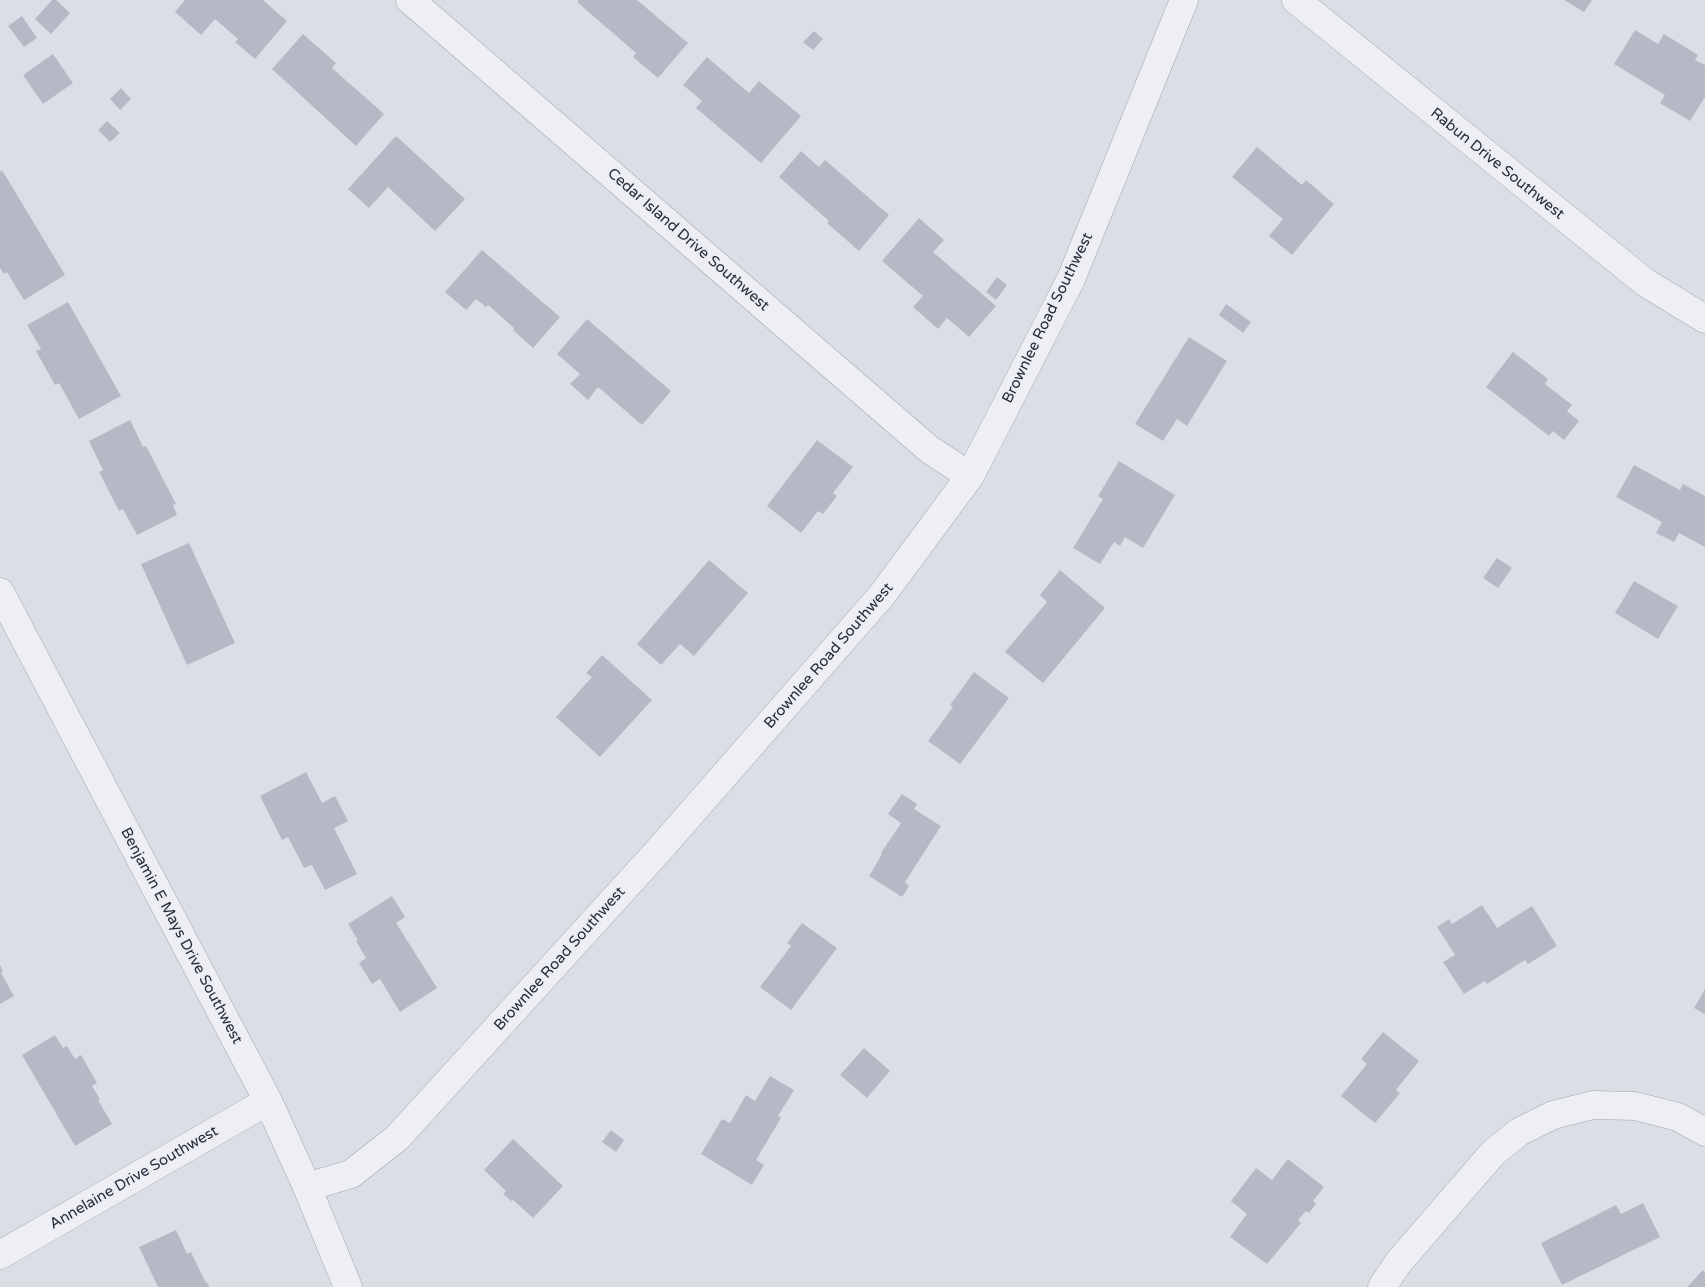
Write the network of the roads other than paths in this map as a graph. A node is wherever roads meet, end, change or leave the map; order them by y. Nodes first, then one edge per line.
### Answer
1 (410, 0) edge
2 (1184, 0) edge
3 (1296, 0) edge
4 (1705, 319) edge
5 (970, 476) junction
6 (0, 592) edge
7 (268, 1101) junction
8 (1705, 1132) edge
9 (308, 1187) junction
10 (0, 1254) edge
11 (348, 1287) edge
12 (1382, 1287) edge

1 - 5 street, Cedar Island Drive Southwest
2 - 5 street, Brownlee Road Southwest
3 - 4 street, Rabun Drive Southwest
5 - 9 street, Brownlee Road Southwest
6 - 7 street, Benjamin E Mays Drive Southwest
7 - 9 street, Benjamin E Mays Drive Southwest
7 - 10 street, Annelaine Drive Southwest
8 - 12 street
9 - 11 street, Benjamin E Mays Drive Southwest

